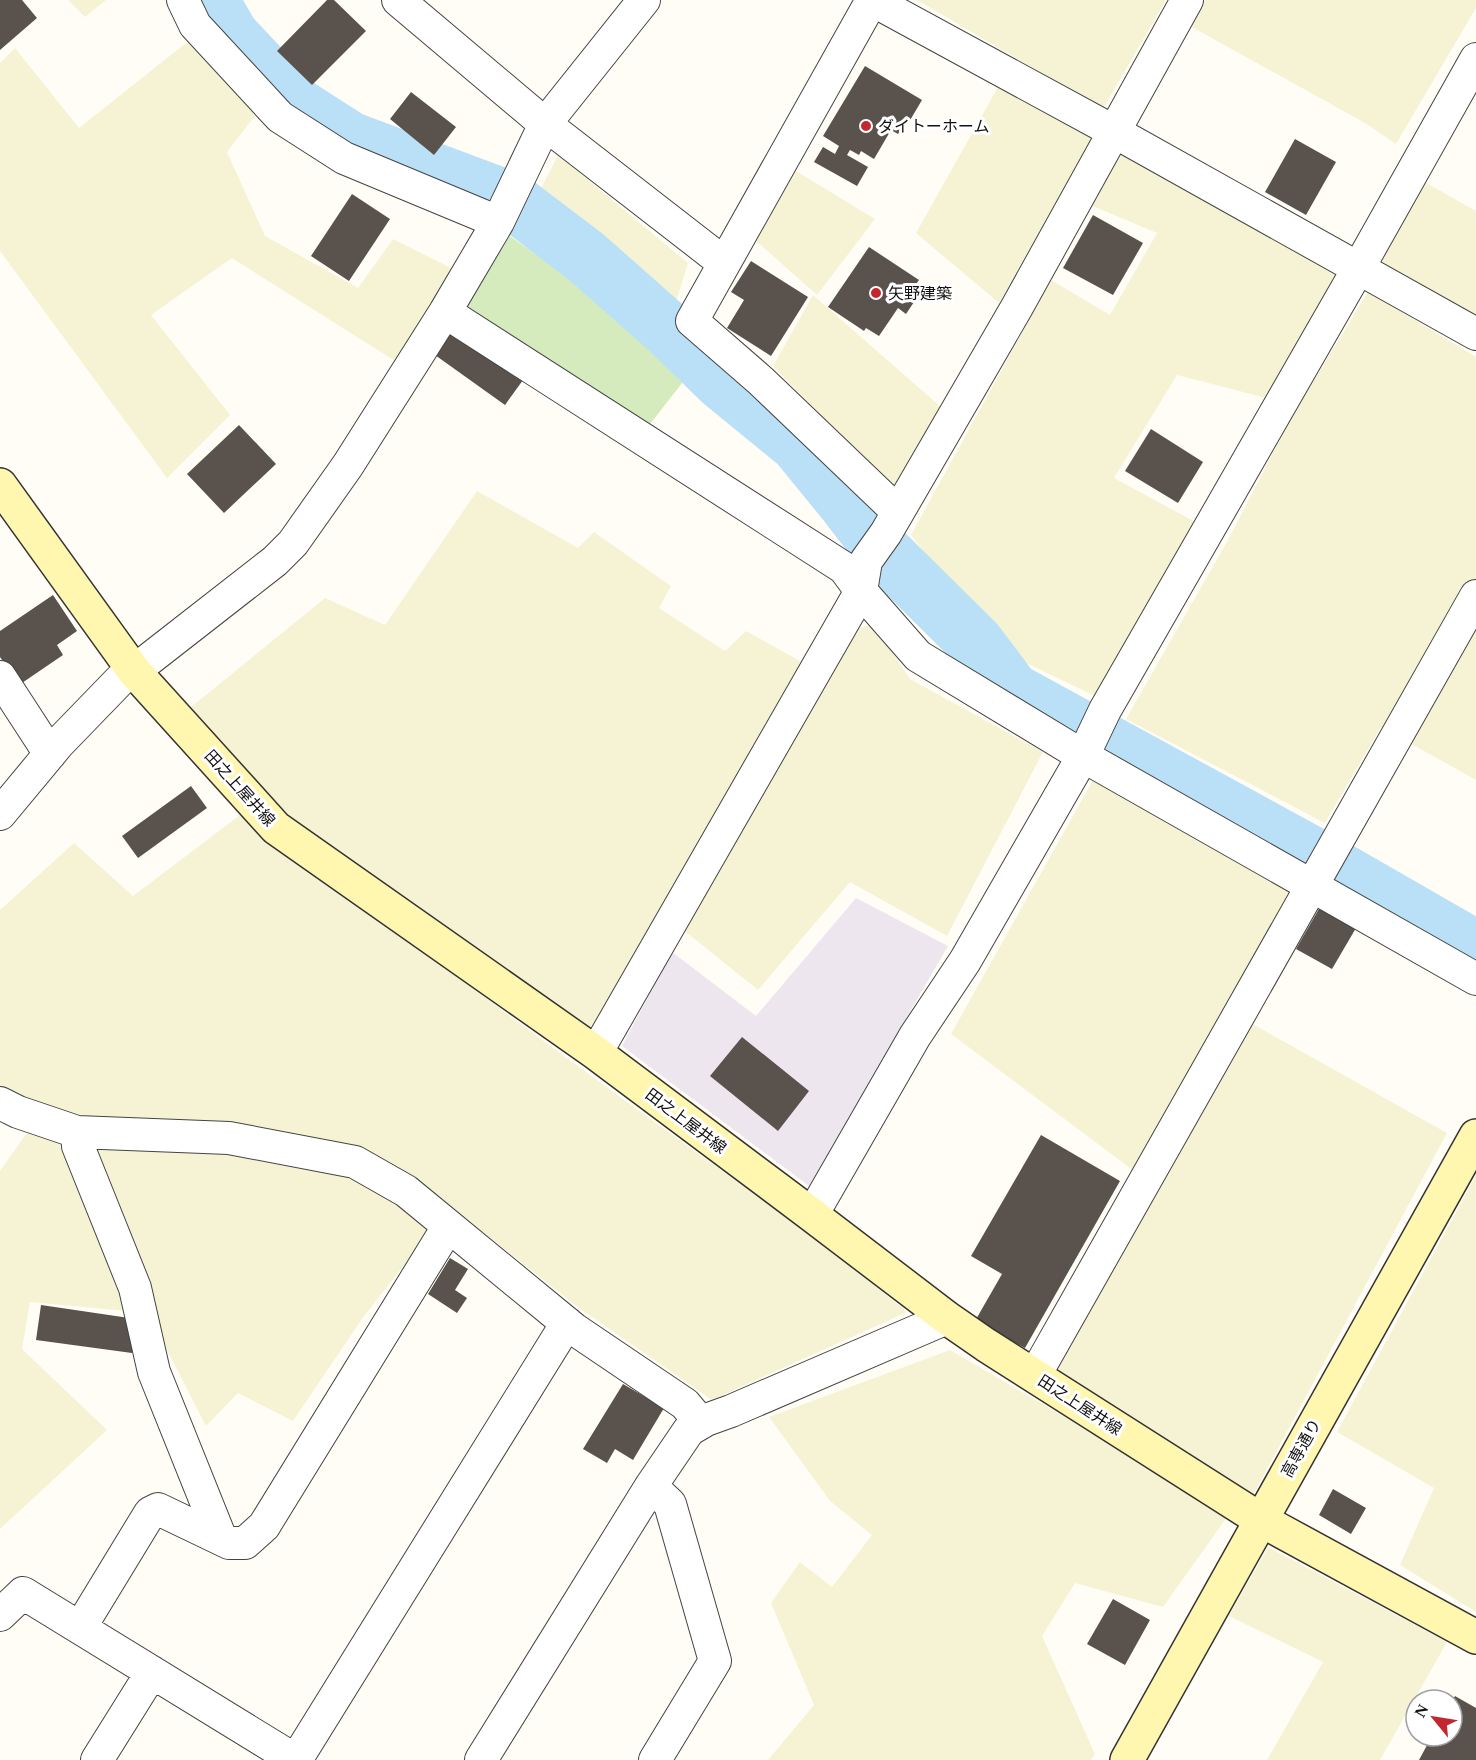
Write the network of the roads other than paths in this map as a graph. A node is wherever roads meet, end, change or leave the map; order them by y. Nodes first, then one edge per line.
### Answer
1 (183, 0) edge
2 (398, 0) edge
3 (644, 0) edge
4 (872, 0) edge
5 (1186, 0) edge
6 (1476, 58) edge
7 (545, 124) junction
8 (1113, 131) junction
9 (500, 219) junction
10 (724, 263) junction
11 (1359, 269) junction
12 (445, 312) junction
13 (1476, 334) edge
14 (0, 485) edge
15 (898, 512) junction
16 (861, 591) junction
17 (1476, 596) edge
18 (134, 671) junction
19 (0, 677) edge
20 (50, 754) junction
21 (1083, 756) junction
22 (0, 814) edge
23 (1312, 886) junction
24 (1476, 980) edge
25 (596, 1053) junction
26 (0, 1103) edge
27 (77, 1132) junction
28 (1476, 1136) edge
29 (812, 1215) junction
30 (448, 1227) junction
31 (947, 1318) junction
32 (567, 1323) junction
33 (1035, 1376) junction
34 (701, 1423) junction
35 (651, 1486) junction
36 (1261, 1520) junction
37 (221, 1539) junction
38 (0, 1615) edge
39 (80, 1628) junction
40 (1476, 1637) edge
41 (152, 1672) junction
42 (290, 1759) edge
43 (97, 1760) edge
44 (481, 1760) edge
45 (655, 1760) edge
46 (1127, 1760) edge

1 - 9 street
2 - 7 street
3 - 7 street
4 - 8 street
4 - 10 street
5 - 8 street
6 - 11 street
7 - 9 street
7 - 10 street
8 - 11 street
8 - 15 street
9 - 12 street
10 - 15 street
11 - 13 street
11 - 21 street
12 - 16 street
12 - 18 street
14 - 18 main road, 田之上屋井線
15 - 16 street
16 - 21 street
16 - 25 street
17 - 23 street
18 - 20 street
18 - 25 main road, 田之上屋井線
19 - 20 street
20 - 22 street
21 - 23 street
21 - 29 street
23 - 24 street
23 - 33 street
25 - 29 main road, 田之上屋井線
26 - 27 street
27 - 30 street
27 - 37 street
28 - 36 main road, 高専通り
29 - 31 main road, 田之上屋井線
30 - 32 street
30 - 37 street
31 - 33 main road, 田之上屋井線
31 - 34 street
32 - 34 street
32 - 42 street
33 - 36 main road, 田之上屋井線
34 - 35 street
35 - 44 street
35 - 45 street
36 - 40 main road, 田之上屋井線
36 - 46 main road, 高専通り
37 - 39 street
38 - 39 street
39 - 41 street
41 - 42 street
41 - 43 street

